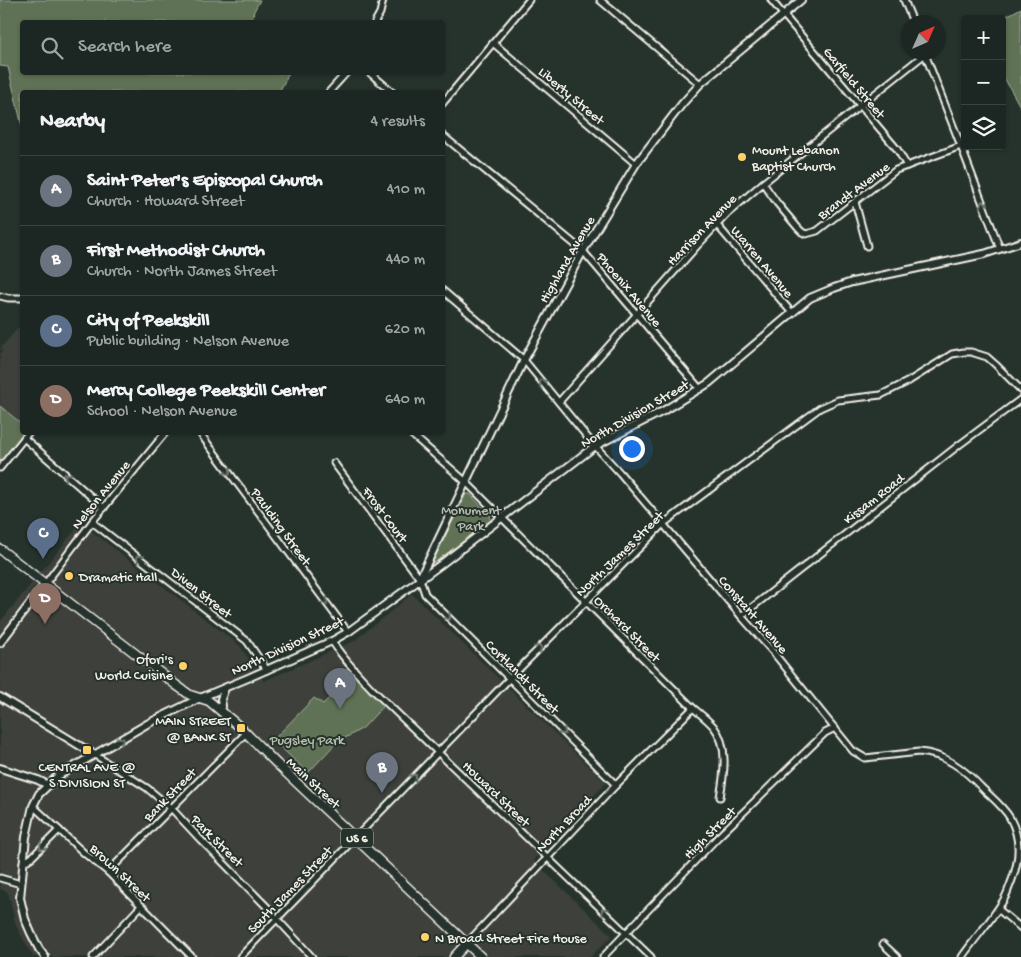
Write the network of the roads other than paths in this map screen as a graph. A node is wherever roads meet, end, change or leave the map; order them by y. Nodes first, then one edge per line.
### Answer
1 (383, 0) edge
2 (528, 0) edge
3 (600, 0) edge
4 (772, 0) edge
5 (801, 0) edge
6 (904, 0) edge
7 (784, 14) junction
8 (910, 15) edge
9 (376, 20) edge
10 (493, 43) junction
11 (918, 60) edge
12 (927, 60) edge
13 (344, 75) edge
14 (372, 75) edge
15 (700, 84) junction
16 (331, 90) edge
17 (390, 90) edge
18 (445, 100) edge
19 (861, 106) junction
20 (445, 137) edge
21 (961, 146) joint
22 (963, 150) edge
23 (636, 164) junction
24 (907, 166) junction
25 (763, 184) junction
26 (855, 202) junction
27 (717, 225) junction
28 (1021, 242) edge
29 (867, 246) dead end
30 (1000, 249) junction
31 (583, 252) junction
32 (445, 293) edge
33 (1, 298) edge
34 (20, 298) edge
35 (792, 313) junction
36 (637, 314) junction
37 (524, 360) junction
38 (700, 389) junction
39 (1021, 390) edge
40 (1021, 399) edge
41 (559, 402) junction
42 (26, 435) edge
43 (164, 435) edge
44 (202, 435) edge
45 (412, 435) edge
46 (24, 438) junction
47 (596, 446) junction
48 (334, 463) dead end
49 (0, 468) edge
50 (466, 482) junction
51 (104, 508) junction
52 (502, 517) junction
53 (92, 522) junction
54 (663, 524) junction
55 (0, 550) edge
56 (420, 579) junction
57 (45, 584) junction
58 (585, 601) junction
59 (741, 616) junction
60 (348, 632) junction
61 (332, 641) junction
62 (0, 643) edge
63 (267, 670) junction
64 (509, 679) junction
65 (225, 688) junction
66 (0, 697) edge
67 (200, 698) junction
68 (693, 708) junction
69 (221, 712) junction
70 (835, 728) junction
71 (246, 733) junction
72 (438, 752) junction
73 (95, 755) junction
74 (0, 768) edge
75 (48, 785) junction
76 (616, 786) junction
77 (720, 797) dead end
78 (33, 806) junction
79 (171, 808) junction
80 (60, 830) junction
81 (356, 837) junction
82 (548, 857) junction
83 (23, 863) junction
84 (108, 872) junction
85 (0, 878) edge
86 (21, 884) junction
87 (141, 906) junction
88 (998, 909) junction
89 (277, 919) junction
90 (1021, 928) edge
91 (627, 933) junction
92 (467, 944) junction
93 (883, 944) dead end
94 (45, 957) edge
95 (93, 957) edge
96 (192, 957) edge
97 (240, 957) edge
98 (312, 957) edge
99 (454, 957) edge
100 (481, 957) edge
101 (603, 957) edge
102 (651, 957) edge
103 (896, 957) edge
104 (962, 957) edge

1 - 9 street
2 - 10 street
3 - 15 street
4 - 7 street, Garfield Street
5 - 7 street, Highland Avenue
6 - 8 street
7 - 15 street, Highland Avenue
7 - 19 street, Garfield Street
10 - 18 street
10 - 23 street, Liberty Street
11 - 19 street, Harrison Avenue
12 - 21 street
13 - 16 street
14 - 17 street
15 - 23 street, Highland Avenue
19 - 24 street, Garfield Street
19 - 25 street, Harrison Avenue
20 - 31 street, Phoenix Avenue
21 - 24 street, Brandt Avenue
30 -> 22 street
23 - 31 street, Highland Avenue
24 - 26 street, Brandt Avenue
25 - 26 street, Brandt Avenue
25 - 27 street, Harrison Avenue
26 - 29 street
27 - 35 street, Warren Avenue
27 - 36 street, Harrison Avenue
28 - 30 street, North Division Street
30 - 35 street, North Division Street
31 - 36 street, Phoenix Avenue
31 - 37 street, Highland Avenue
32 - 37 street, Constant Avenue
33 - 34 street
35 - 38 street, North Division Street
36 - 38 street, Phoenix Avenue
36 - 41 street, Harrison Avenue
41 -> 37 street, Constant Avenue
37 - 50 street, Highland Avenue
38 - 47 street, North Division Street
39 - 54 street, North James Street
40 - 59 street, Kissam Road
41 - 47 street, Constant Avenue
42 - 46 street
43 - 51 street, Nelson Avenue
44 -> 60 street, Paulding Street
45 - 50 street, Orchard Street
46 - 49 street
51 -> 46 street
47 - 52 street, North Division Street
47 - 54 street, Constant Avenue
48 - 56 street, Frost Court
50 - 52 street, Orchard Street
50 - 56 street, Highland Avenue
51 - 53 street, Nelson Avenue
52 - 56 street, North Division Street
52 - 58 street, Orchard Street
53 - 57 street, Nelson Avenue
63 -> 53 street, Diven Street
54 - 58 street, North James Street
54 - 59 street, Constant Avenue
55 - 57 main road, Main Street / US 6
56 - 60 street, North Division Street
56 -> 64 street, Cortlandt Street
57 - 62 street, Nelson Avenue
57 - 67 main road, Main Street / US 6
64 -> 58 street, North James Street
58 - 68 street, Orchard Street
59 - 70 street, Constant Avenue
60 - 61 street, North Division Street
61 - 63 street, North Division Street
61 - 72 street, Howard Street
63 - 65 street, North Division Street
64 - 72 street, North James Street
64 -> 76 street, Cortlandt Street
65 - 67 street, North Division Street
65 - 69 street
66 - 73 street
67 - 69 main road, Main Street / US 6
73 -> 67 street, North Division Street
68 - 76 street, North Broad
68 - 77 street, Orchard Street
69 - 71 main road, Main Street / US 6
70 - 88 street, Constant Avenue
70 - 91 street, High Street
71 - 79 street, Bank Street
71 - 81 main road, Main Street / US 6
81 -> 72 street, North James Street
72 - 82 street, Howard Street
73 - 75 street, North Division Street
73 - 79 street, Park Street
74 - 75 street
75 - 78 street, North Division Street
76 - 82 street, North Broad
78 - 80 street, Brown Street
78 - 83 street
79 - 84 street, Bank Street
79 - 89 street, Park Street
80 -> 83 street
80 - 84 street, Brown Street
81 - 89 street, South James Street
81 - 92 main road, Main Street / US 6
91 -> 82 street, Howard Street
82 - 92 street, North Broad
83 - 86 street
84 - 87 street, Brown Street
85 - 86 street
86 - 94 street
87 - 95 street
87 - 96 street, Brown Street
88 - 90 street
88 - 104 street
89 - 97 street, South James Street
89 - 98 street, Park Street
91 - 101 street, High Street
91 - 102 street, Howard Street
92 - 99 main road, North Broad
92 - 100 main road, Main Street / US 6
93 - 103 street

